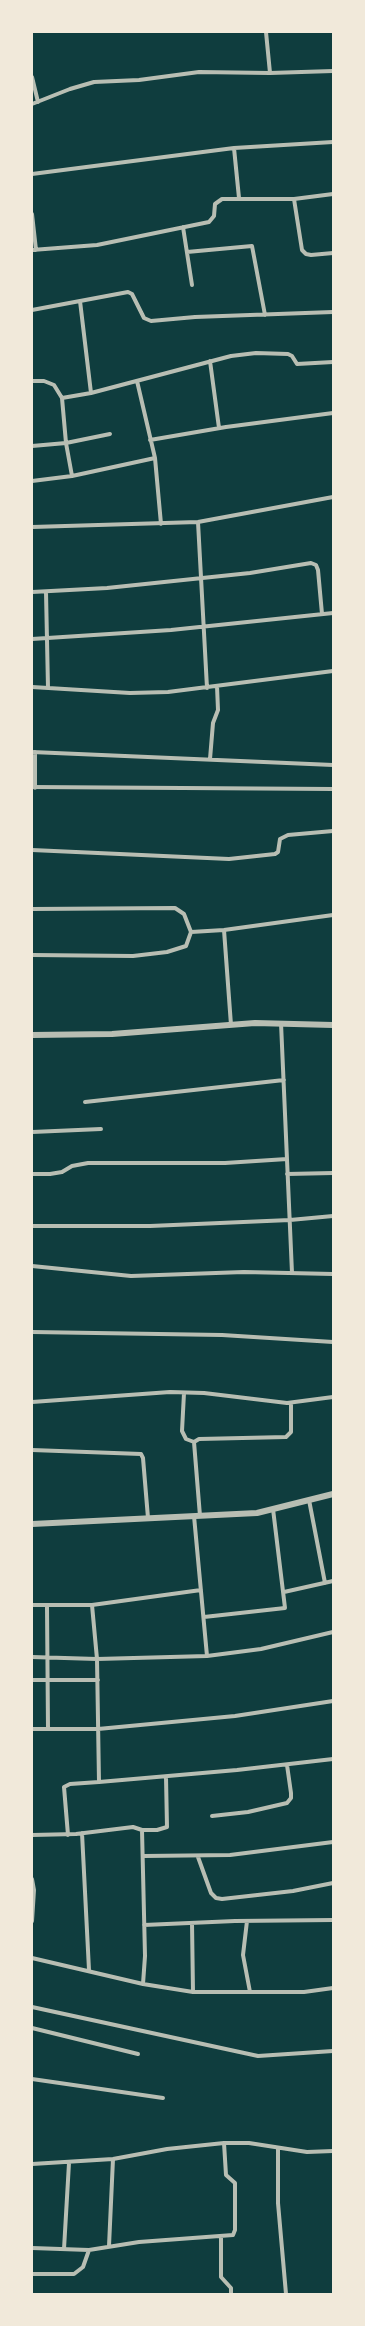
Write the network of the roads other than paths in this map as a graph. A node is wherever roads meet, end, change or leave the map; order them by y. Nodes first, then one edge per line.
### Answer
1 (266, 32) edge
2 (333, 71) edge
3 (270, 73) junction
4 (32, 77) edge
5 (38, 102) junction
6 (32, 104) edge
7 (333, 142) edge
8 (234, 148) junction
9 (32, 174) edge
10 (333, 194) edge
11 (239, 198) junction
12 (294, 199) junction
13 (32, 214) edge
14 (182, 227) junction
15 (34, 250) edge
16 (187, 252) junction
17 (333, 253) edge
18 (192, 285) dead end
19 (80, 302) junction
20 (32, 310) edge
21 (333, 312) edge
22 (265, 315) junction
23 (210, 361) junction
24 (333, 362) edge
25 (32, 381) edge
26 (137, 381) junction
27 (91, 393) junction
28 (62, 398) junction
29 (333, 413) edge
30 (219, 428) junction
31 (110, 434) dead end
32 (150, 440) junction
33 (66, 442) junction
34 (32, 446) edge
35 (155, 458) junction
36 (72, 476) junction
37 (32, 481) edge
38 (333, 497) edge
39 (198, 522) junction
40 (161, 524) junction
41 (32, 527) edge
42 (201, 578) junction
43 (32, 592) edge
44 (46, 592) junction
45 (333, 613) edge
46 (322, 614) junction
47 (204, 626) junction
48 (32, 639) edge
49 (46, 639) junction
50 (333, 671) edge
51 (218, 686) junction
52 (32, 687) edge
53 (48, 688) junction
54 (207, 688) junction
55 (34, 752) edge
56 (210, 759) junction
57 (333, 765) edge
58 (33, 788) edge
59 (333, 789) edge
60 (333, 831) edge
61 (32, 850) edge
62 (32, 909) edge
63 (333, 914) edge
64 (224, 930) junction
65 (191, 932) junction
66 (32, 955) edge
67 (281, 1023) junction
68 (333, 1024) edge
69 (231, 1025) junction
70 (32, 1034) edge
71 (284, 1080) junction
72 (85, 1102) dead end
73 (101, 1129) dead end
74 (32, 1132) edge
75 (287, 1159) junction
76 (333, 1173) edge
77 (32, 1174) edge
78 (287, 1174) junction
79 (333, 1216) edge
80 (290, 1220) junction
81 (32, 1226) edge
82 (32, 1266) edge
83 (292, 1273) junction
84 (333, 1274) edge
85 (32, 1332) edge
86 (333, 1342) edge
87 (184, 1393) junction
88 (333, 1397) edge
89 (32, 1402) edge
90 (291, 1403) junction
91 (194, 1442) junction
92 (32, 1450) edge
93 (333, 1494) edge
94 (309, 1500) junction
95 (273, 1509) junction
96 (197, 1516) junction
97 (148, 1518) junction
98 (32, 1524) edge
99 (333, 1581) edge
100 (325, 1583) junction
101 (201, 1590) junction
102 (284, 1592) junction
103 (92, 1605) junction
104 (32, 1606) edge
105 (47, 1606) junction
106 (204, 1617) junction
107 (333, 1632) edge
108 (207, 1656) junction
109 (32, 1657) edge
110 (47, 1658) junction
111 (97, 1659) junction
112 (32, 1680) edge
113 (48, 1680) junction
114 (98, 1680) junction
115 (333, 1701) edge
116 (32, 1729) edge
117 (48, 1729) junction
118 (98, 1729) junction
119 (333, 1759) edge
120 (287, 1765) junction
121 (166, 1777) junction
122 (99, 1782) junction
123 (212, 1816) dead end
124 (142, 1830) junction
125 (68, 1834) junction
126 (82, 1834) junction
127 (32, 1835) edge
128 (333, 1842) edge
129 (144, 1856) junction
130 (198, 1857) junction
131 (32, 1879) edge
132 (333, 1883) edge
133 (333, 1920) edge
134 (32, 1921) edge
135 (247, 1921) junction
136 (192, 1923) junction
137 (144, 1926) junction
138 (32, 1958) edge
139 (89, 1970) junction
140 (143, 1984) junction
141 (333, 1988) edge
142 (193, 1992) junction
143 (250, 1992) junction
144 (32, 2007) edge
145 (32, 2028) edge
146 (333, 2051) edge
147 (138, 2054) dead end
148 (32, 2079) edge
149 (163, 2098) dead end
150 (224, 2143) junction
151 (278, 2148) junction
152 (333, 2151) edge
153 (113, 2159) junction
154 (69, 2163) junction
155 (32, 2164) edge
156 (221, 2237) junction
157 (109, 2246) junction
158 (32, 2248) edge
159 (64, 2249) junction
160 (89, 2250) junction
161 (32, 2274) edge
162 (231, 2294) edge
163 (286, 2294) edge

1 - 3 street
2 - 3 street
3 - 5 street
4 - 5 street
5 - 6 street
7 - 8 street
8 - 9 street
8 - 11 street
10 - 12 street
11 - 12 street
11 - 14 street
12 - 17 street
13 - 15 street
14 - 15 street
14 - 16 street
16 - 18 street
16 - 22 street
19 - 20 street
19 - 22 street
19 - 27 street
21 - 22 street
23 - 24 street
23 - 26 street
23 - 30 street
25 - 28 street
26 - 27 street
26 - 32 street
27 - 28 street
28 - 33 street
29 - 30 street
30 - 32 street
31 - 33 street
32 - 35 street
33 - 34 street
33 - 36 street
35 - 36 street
35 - 40 street
36 - 37 street
38 - 39 street
39 - 40 street
39 - 42 street
40 - 41 street
42 - 44 street
42 - 46 street
42 - 47 street
43 - 44 street
44 - 49 street
45 - 46 street
46 - 47 street
47 - 49 street
47 - 54 street
48 - 49 street
49 - 53 street
50 - 51 street
51 - 54 street
51 - 56 street
52 - 53 street
53 - 54 street
55 - 56 street
55 - 58 street
56 - 57 street
58 - 59 street
60 - 61 street
62 - 65 street
63 - 64 street
64 - 65 street
64 - 69 street
65 - 66 street
67 - 68 street
67 - 69 street
67 - 71 street
69 - 70 street
71 - 72 street
71 - 75 street
73 - 74 street
75 - 77 street
75 - 78 street
76 - 78 street
78 - 80 street
79 - 80 street
80 - 81 street
80 - 83 street
82 - 83 street
83 - 84 street
85 - 86 street
87 - 89 street
87 - 90 street
87 - 91 street
88 - 90 street
90 - 91 street
91 - 96 street
92 - 97 street
93 - 94 street
94 - 95 street
94 - 100 street
95 - 96 street
95 - 102 street
96 - 97 street
96 - 101 street
97 - 98 street
99 - 100 street
100 - 102 street
101 - 103 street
101 - 106 street
102 - 106 street
103 - 105 street
103 - 111 street
104 - 105 street
105 - 110 street
106 - 108 street
107 - 108 street
108 - 111 street
109 - 110 street
110 - 111 street
110 - 113 street
111 - 114 street
112 - 113 street
113 - 114 street
113 - 117 street
114 - 118 street
115 - 118 street
116 - 117 street
117 - 118 street
118 - 122 street
119 - 120 street
120 - 121 street
120 - 123 street
121 - 122 street
121 - 124 street
122 - 125 street
124 - 126 street
124 - 129 street
125 - 126 street
125 - 127 street
126 - 139 street
128 - 130 street
129 - 130 street
129 - 137 street
130 - 132 street
131 - 134 street
133 - 135 street
135 - 136 street
135 - 143 street
136 - 137 street
136 - 142 street
137 - 140 street
138 - 139 street
139 - 140 street
140 - 142 street
141 - 143 street
142 - 143 street
144 - 146 street
145 - 147 street
148 - 149 street
150 - 151 street
150 - 153 street
150 - 156 street
151 - 152 street
151 - 163 street
153 - 154 street
153 - 157 street
154 - 155 street
154 - 159 street
156 - 157 street
156 - 162 street
157 - 160 street
158 - 159 street
159 - 160 street
160 - 161 street

